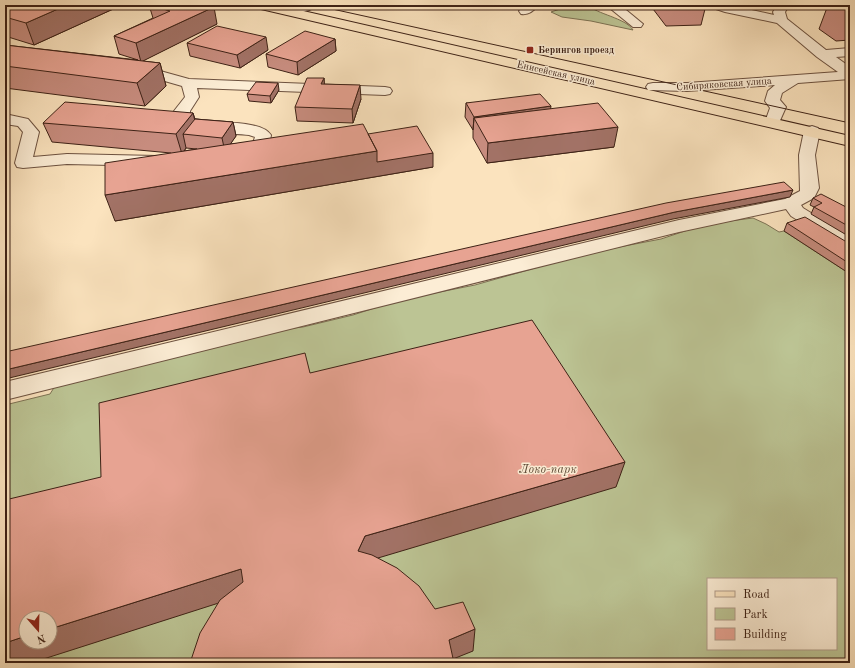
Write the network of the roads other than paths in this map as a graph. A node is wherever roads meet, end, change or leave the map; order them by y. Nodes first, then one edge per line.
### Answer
1 (261, 5) edge
2 (288, 5) edge
3 (612, 5) edge
4 (717, 5) edge
5 (782, 5) edge
6 (307, 7) edge
7 (781, 20) junction
8 (637, 24) dead end
9 (850, 52) edge
10 (822, 54) junction
11 (119, 64) edge
12 (850, 75) edge
13 (796, 79) junction
14 (188, 83) junction
15 (653, 86) junction
16 (385, 91) dead end
17 (774, 118) junction
18 (5, 119) edge
19 (850, 130) edge
20 (812, 131) junction
21 (850, 141) edge
22 (229, 161) edge
23 (172, 162) edge
24 (23, 163) junction
25 (5, 166) edge
26 (810, 188) junction
27 (825, 202) edge
28 (790, 203) junction
29 (850, 245) edge
30 (5, 391) edge

1 - 17 main road, Енисейская улица
2 - 6 main road, Енисейская улица
3 - 8 street
4 - 7 street
5 - 7 street
6 - 15 main road, Енисейская улица
7 - 10 street, Сибиряковская улица
9 - 10 street
10 - 12 street, Сибиряковская улица
11 - 14 street
12 - 13 street, Сибиряковская улица
13 - 15 street, Сибиряковская улица
13 - 17 street, Сибиряковская улица
14 - 16 street
14 - 22 street
15 - 17 main road, Енисейская улица
17 - 19 main road, Енисейская улица
17 - 20 main road, Енисейская улица
18 - 24 street
20 - 21 main road, Енисейская улица
20 - 26 street
23 - 24 street
24 - 25 street
26 - 27 street
26 - 28 street
28 - 29 street
28 - 30 street

